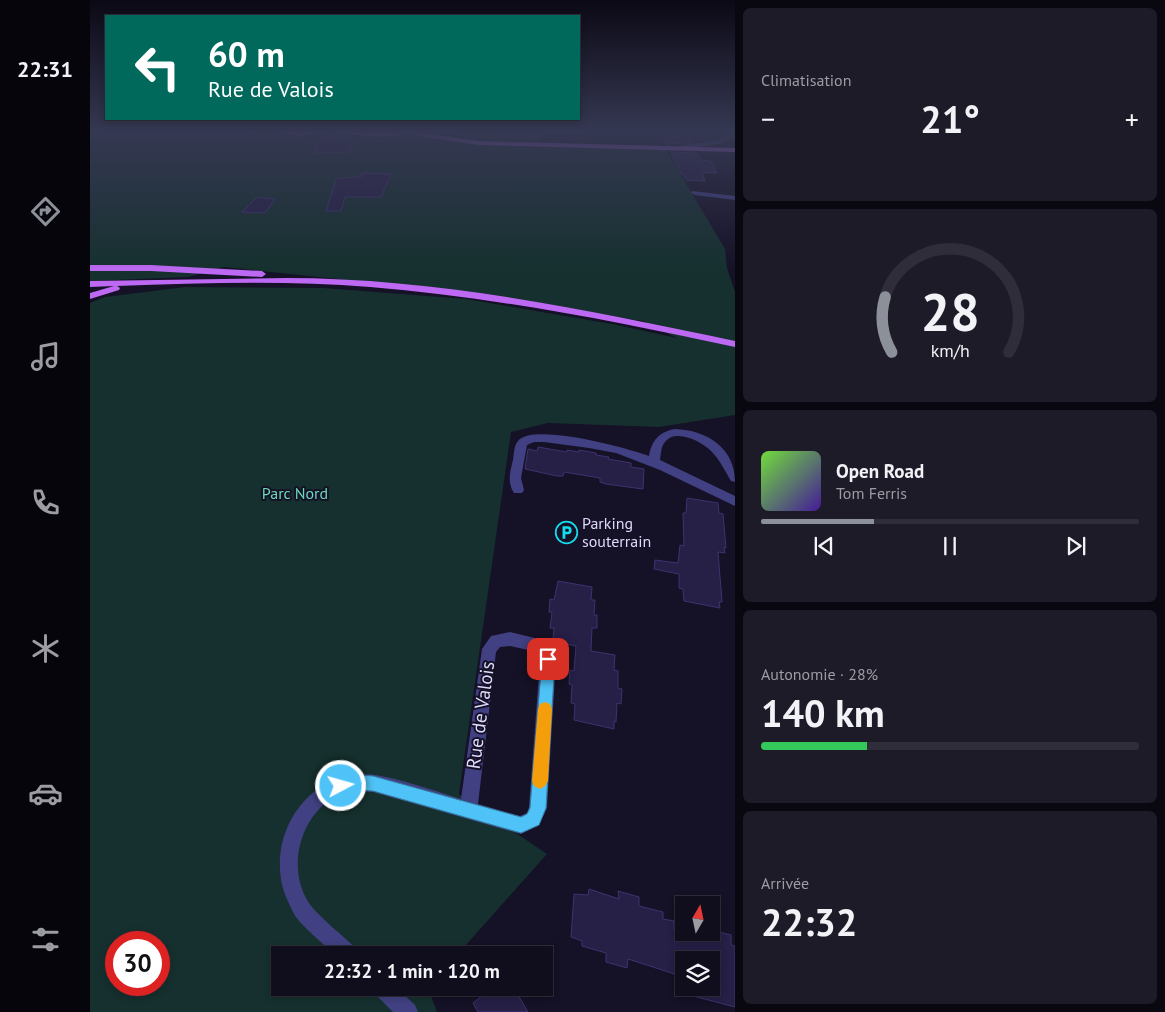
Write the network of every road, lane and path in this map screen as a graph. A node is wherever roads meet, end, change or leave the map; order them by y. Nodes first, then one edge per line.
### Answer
1 (696, 194) dead end
2 (735, 198) edge
3 (90, 268) edge
4 (316, 281) junction
5 (135, 282) junction
6 (90, 284) edge
7 (90, 296) edge
8 (735, 344) edge
9 (654, 462) junction
10 (735, 478) edge
11 (518, 490) dead end
12 (735, 502) edge
13 (468, 810) junction
14 (340, 946) edge
15 (391, 996) edge
16 (408, 1012) edge

1 - 2 street
3 - 4 main road
4 - 5 main road
4 - 8 main road
5 - 6 main road
5 - 7 main road
9 - 10 street
9 - 11 street
9 - 12 street
13 - 13 street, Rue de Valois
13 - 14 street, Rue de Valois
15 - 16 street

